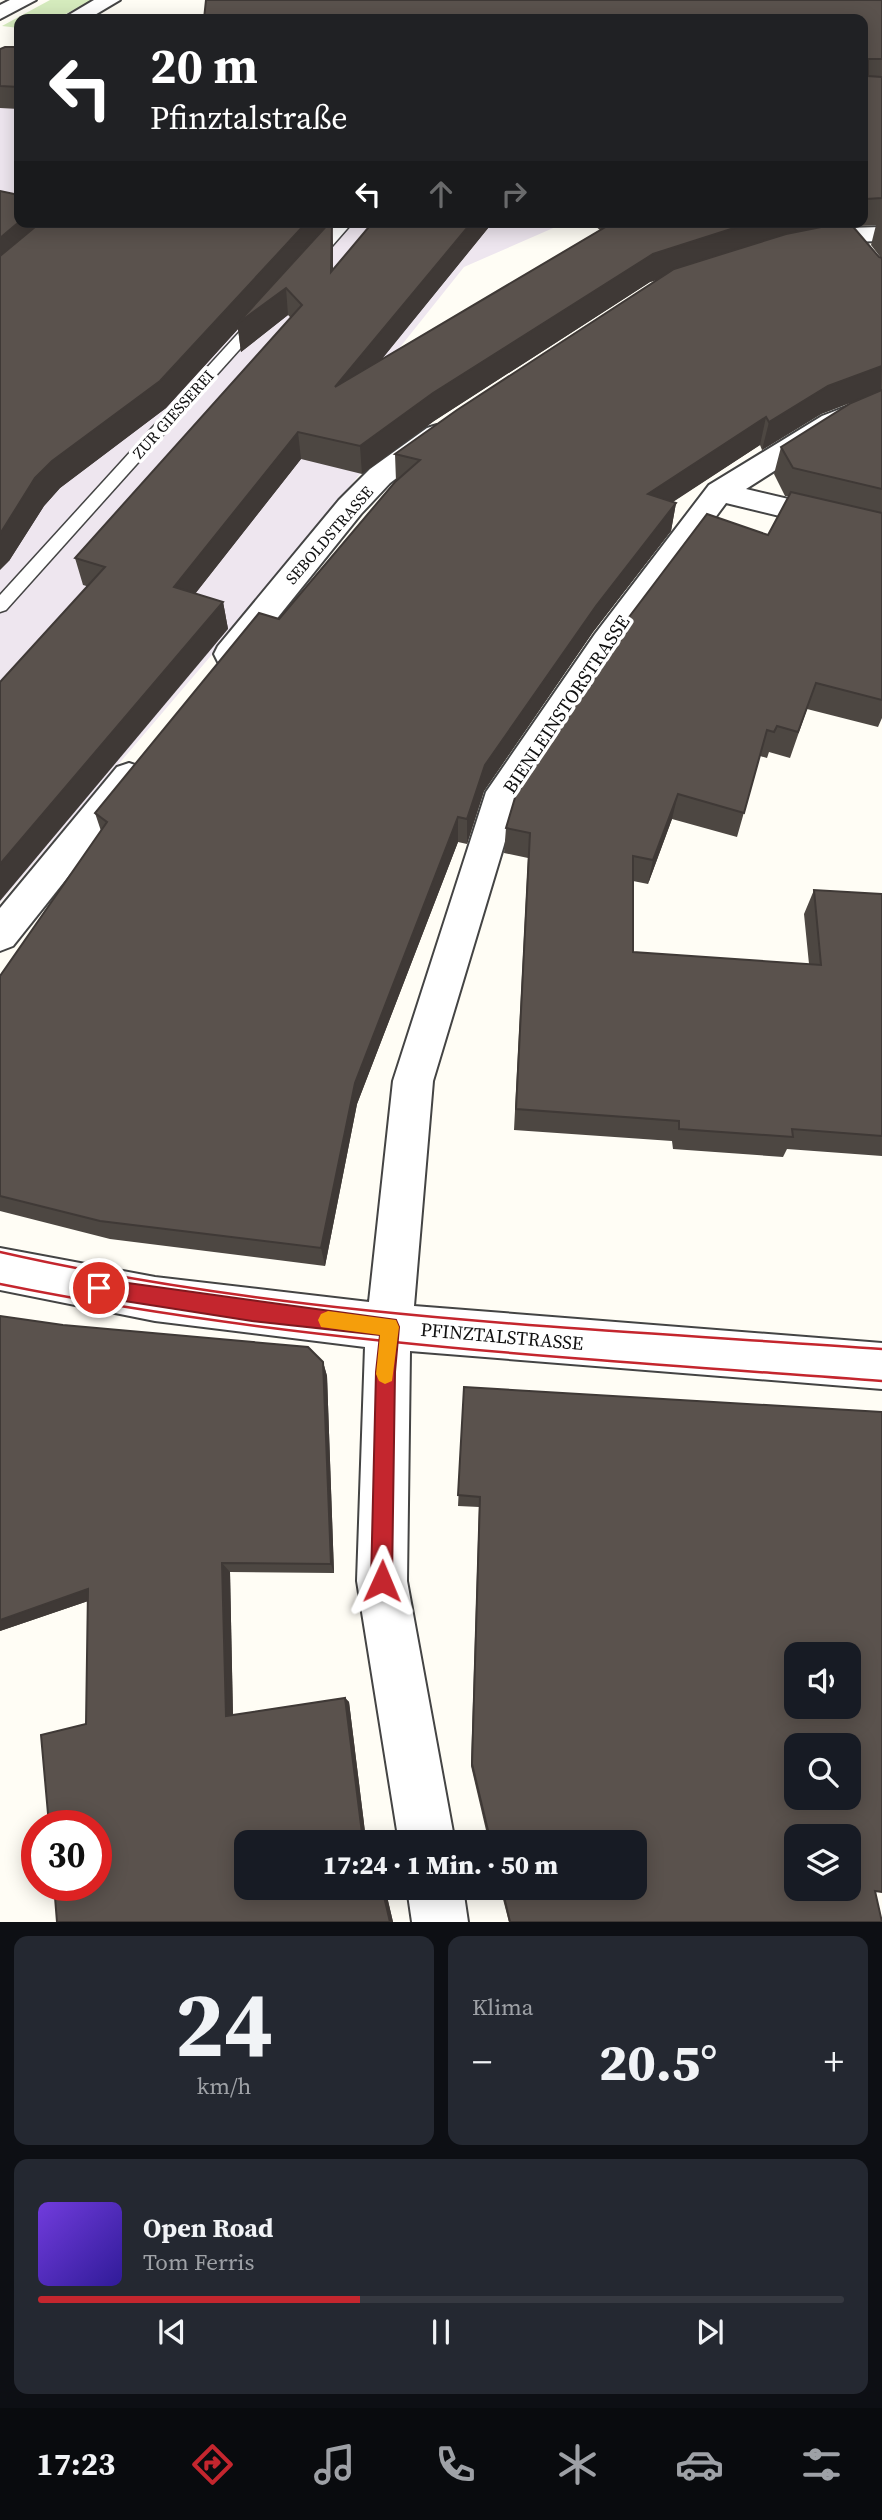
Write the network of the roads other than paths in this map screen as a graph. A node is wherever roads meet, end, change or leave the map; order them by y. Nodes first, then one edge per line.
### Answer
1 (26, 0) edge
2 (110, 0) edge
3 (0, 13) edge
4 (82, 14) edge
5 (341, 228) edge
6 (882, 234) edge
7 (851, 238) edge
8 (785, 252) edge
9 (301, 272) edge
10 (270, 307) edge
11 (882, 401) edge
12 (466, 415) edge
13 (719, 492) junction
14 (882, 531) edge
15 (0, 606) edge
16 (211, 676) edge
17 (151, 750) edge
18 (0, 935) edge
19 (0, 1269) edge
20 (390, 1327) junction
21 (882, 1366) edge
22 (425, 1830) edge
23 (437, 1900) edge
24 (440, 1922) edge

1 - 3 street
2 - 4 street
5 - 9 lane
6 - 7 street
7 - 8 street
10 - 15 lane, ZUR GIESSEREI
11 - 13 street, BIENLEINSTORSTRASSE
12 - 16 street, SEBOLDSTRASSE
13 - 14 street
13 - 20 street, BIENLEINSTORSTRASSE
17 - 18 street
19 - 20 street, PFINZTALSTRASSE
20 - 21 street, PFINZTALSTRASSE
20 - 22 street, BIENLEINSTORSTRASSE
23 - 24 street

